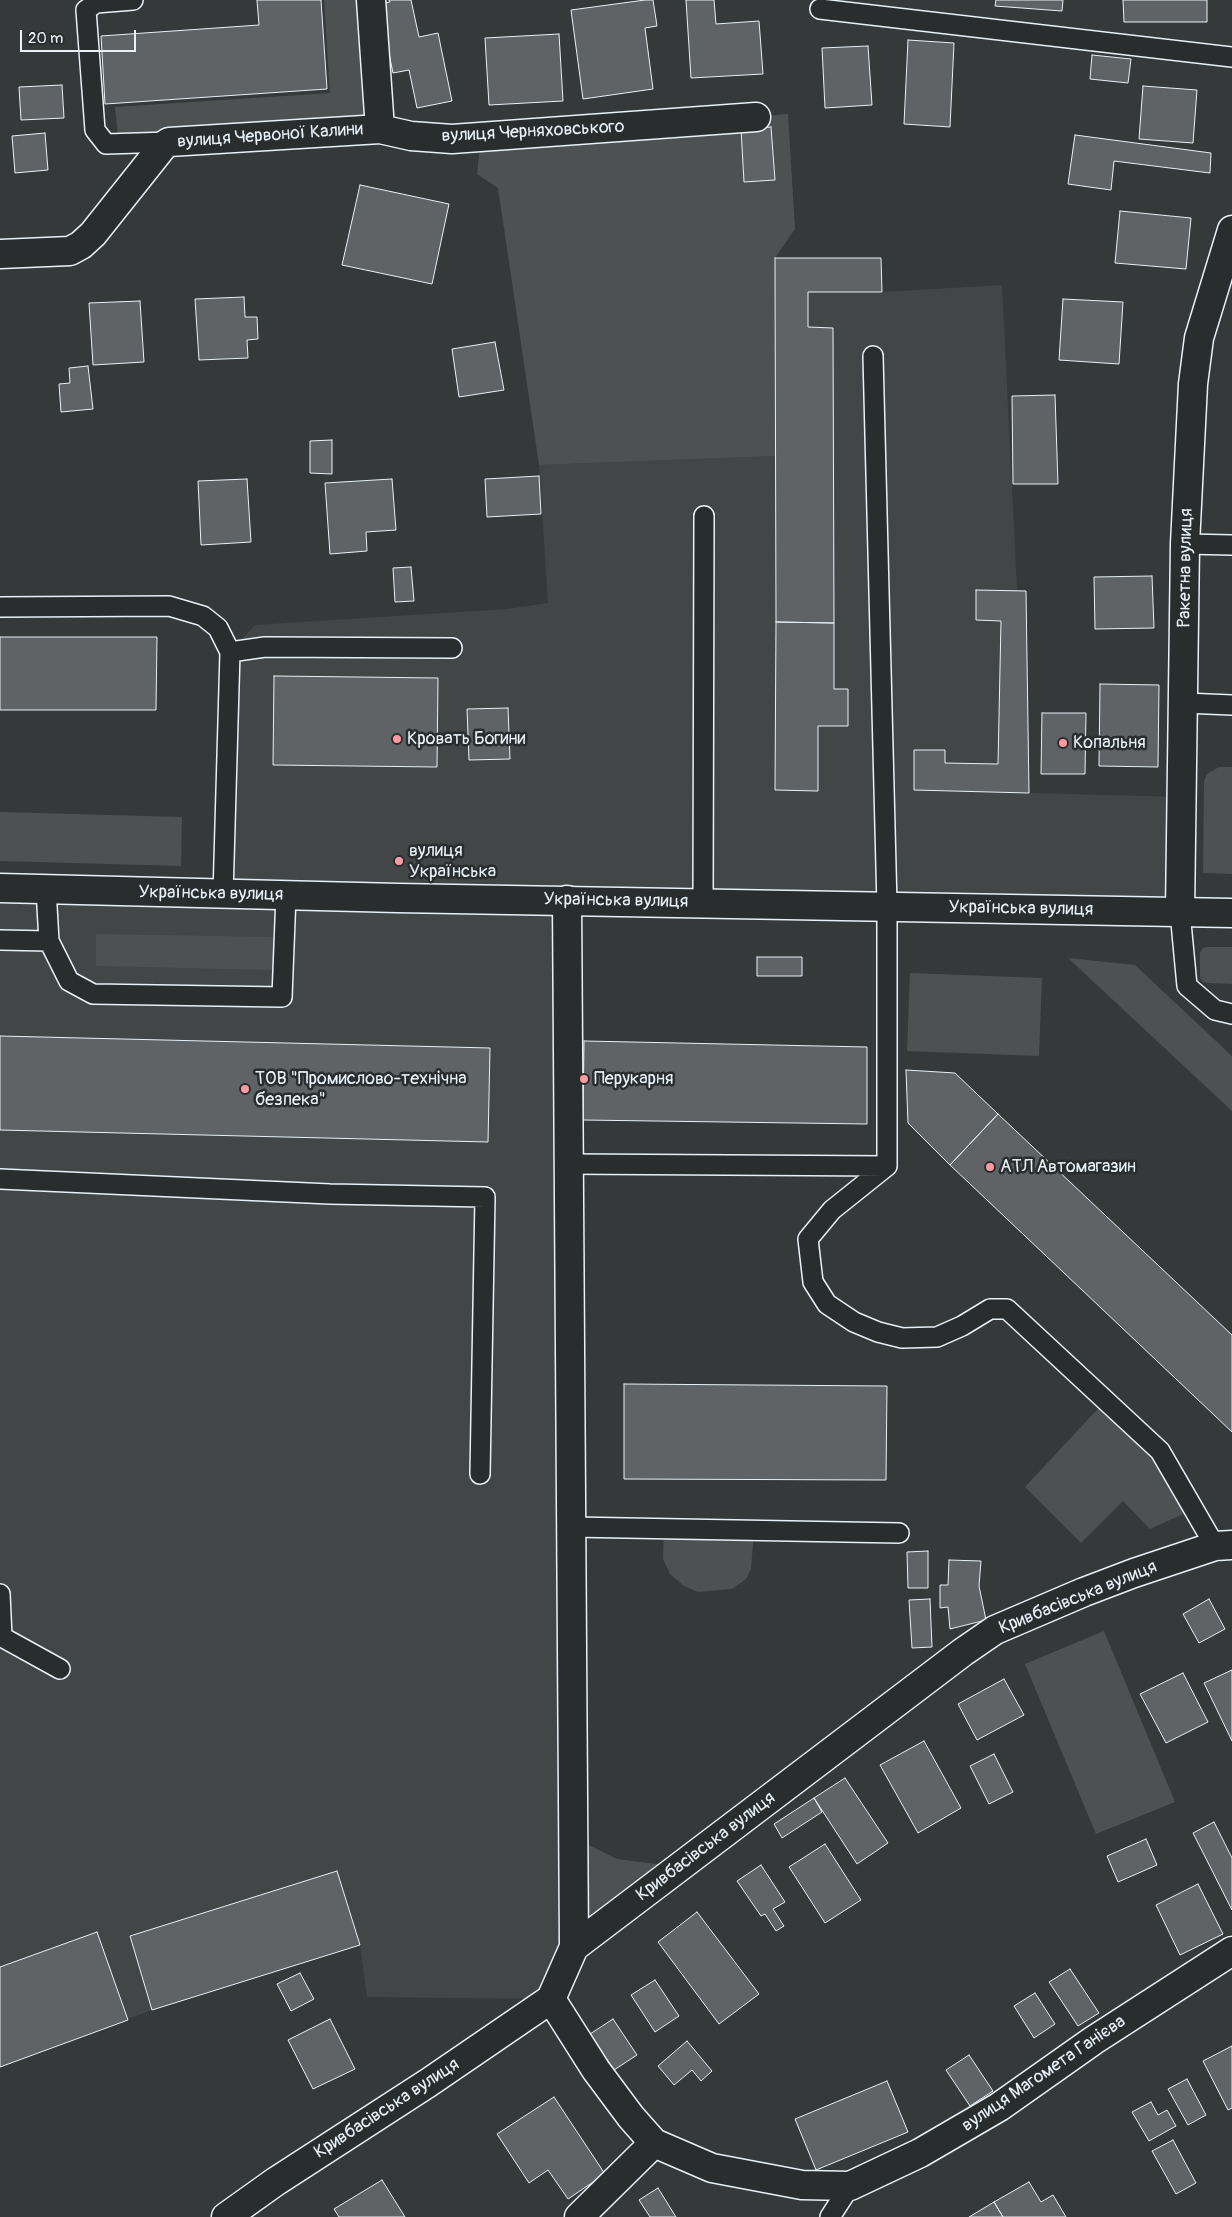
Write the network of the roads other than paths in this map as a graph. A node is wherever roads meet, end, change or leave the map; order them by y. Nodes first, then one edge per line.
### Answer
1 (133, 0) edge
2 (371, 0) edge
3 (820, 9) dead end
4 (1232, 57) edge
5 (756, 117) dead end
6 (380, 129) junction
7 (169, 142) junction
8 (1232, 230) edge
9 (0, 254) edge
10 (873, 356) dead end
11 (704, 516) dead end
12 (1185, 544) junction
13 (1232, 545) edge
14 (0, 607) edge
15 (452, 648) dead end
16 (230, 652) junction
17 (1184, 703) junction
18 (1232, 705) edge
19 (0, 888) edge
20 (46, 890) junction
21 (223, 894) junction
22 (286, 896) junction
23 (567, 900) junction
24 (703, 903) junction
25 (887, 906) junction
26 (1180, 912) junction
27 (1232, 913) edge
28 (0, 940) edge
29 (50, 942) junction
30 (1232, 1014) edge
31 (568, 1164) junction
32 (887, 1166) junction
33 (0, 1179) edge
34 (480, 1474) dead end
35 (572, 1527) junction
36 (899, 1533) dead end
37 (1224, 1546) edge
38 (0, 1594) edge
39 (1, 1638) edge
40 (60, 1669) dead end
41 (574, 1948) junction
42 (1232, 1951) edge
43 (550, 1998) junction
44 (654, 2143) junction
45 (850, 2186) junction
46 (226, 2217) edge
47 (578, 2217) edge
48 (830, 2217) edge

1 - 7 lane
2 - 6 street
3 - 4 lane
5 - 6 street, вулиця Черняховського
6 - 7 street, вулиця Червоної Калини
7 - 9 street, вулиця Червоної Калини
8 - 12 street, Ракетна вулиця
10 - 25 lane
11 - 24 lane
12 - 13 lane
12 - 17 street, Ракетна вулиця
14 - 16 lane
15 - 16 lane
16 - 21 lane
17 - 18 lane
17 - 26 street, Ракетна вулиця
19 - 20 street, Українська вулиця
20 - 21 street, Українська вулиця
20 - 29 lane
21 - 22 street, Українська вулиця
22 - 23 street, Українська вулиця
22 - 29 lane
23 - 24 street, Українська вулиця
23 - 31 street
24 - 25 street, Українська вулиця
25 - 26 street, Українська вулиця
25 - 32 lane
26 - 27 street, Українська вулиця
26 - 30 lane
28 - 29 lane
31 - 32 lane
31 - 35 street
32 - 37 lane
33 - 34 lane
35 - 36 lane
35 - 41 street
37 - 41 street, Кривбасівська вулиця
38 - 39 lane
39 - 40 lane
41 - 43 street, Кривбасівська вулиця
42 - 45 street, вулиця Магомета Ганієва
43 - 44 street
43 - 46 street, Кривбасівська вулиця
44 - 45 street, вулиця Магомета Ганієва
44 - 47 street
45 - 48 lane

